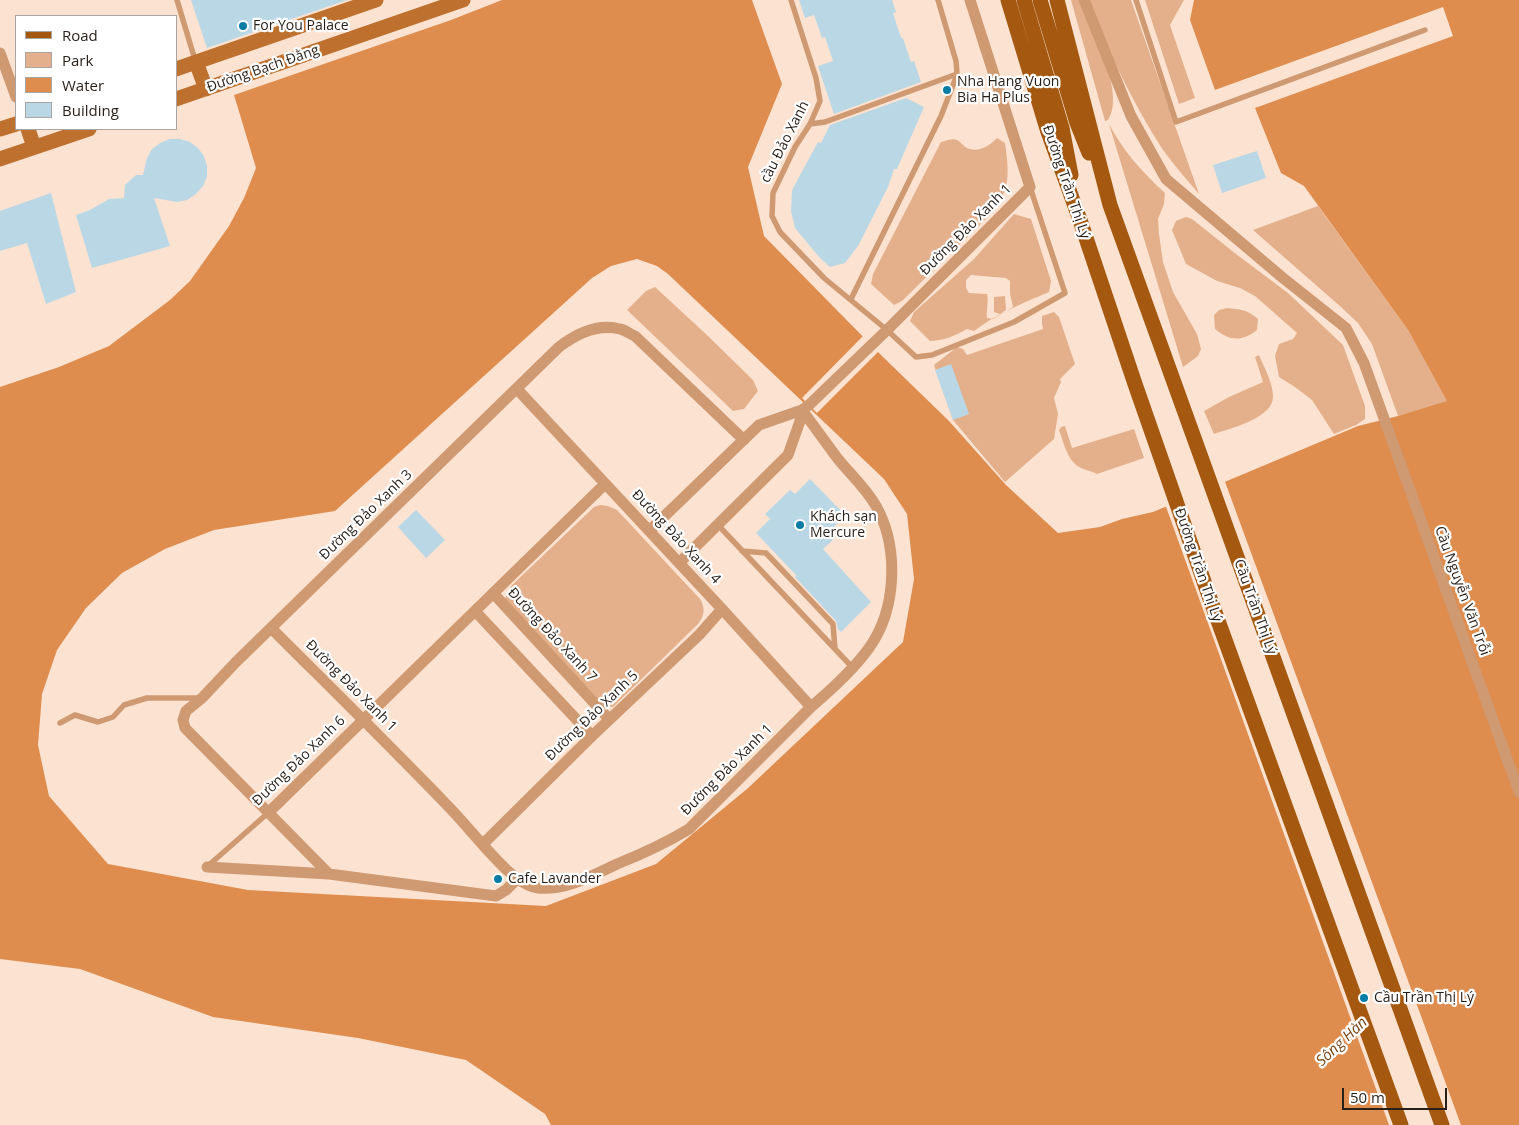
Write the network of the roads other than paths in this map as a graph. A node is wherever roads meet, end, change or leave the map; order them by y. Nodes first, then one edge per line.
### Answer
1 (177, 0) edge
2 (376, 0) edge
3 (463, 0) edge
4 (791, 0) edge
5 (938, 0) edge
6 (970, 0) edge
7 (1008, 0) edge
8 (1024, 0) edge
9 (1040, 0) edge
10 (1057, 0) edge
11 (1084, 0) edge
12 (1136, 0) edge
13 (1425, 30) dead end
14 (0, 53) edge
15 (196, 62) junction
16 (178, 68) edge
17 (957, 74) junction
18 (206, 89) junction
19 (15, 94) edge
20 (178, 98) edge
21 (15, 124) edge
22 (810, 124) junction
23 (0, 129) edge
24 (28, 130) edge
25 (86, 130) edge
26 (34, 147) junction
27 (0, 159) edge
28 (1030, 187) junction
29 (1110, 205) junction
30 (1080, 220) junction
31 (851, 299) junction
32 (887, 330) junction
33 (517, 389) junction
34 (806, 408) junction
35 (744, 440) junction
36 (605, 484) junction
37 (718, 525) junction
38 (649, 531) junction
39 (742, 551) junction
40 (680, 563) junction
41 (493, 593) junction
42 (722, 609) junction
43 (475, 611) junction
44 (272, 628) junction
45 (835, 649) junction
46 (852, 667) junction
47 (202, 698) junction
48 (811, 707) junction
49 (364, 719) junction
50 (609, 720) junction
51 (60, 723) dead end
52 (592, 736) junction
53 (1519, 792) edge
54 (268, 813) junction
55 (483, 844) junction
56 (207, 867) joint
57 (329, 874) junction
58 (517, 879) junction
59 (1401, 1125) edge
60 (1442, 1125) edge

1 - 15 lane
2 - 15 main road, Đường Bạch Đằng
3 - 18 main road, Đường Bạch Đằng
4 - 22 lane, cầu Đảo Xanh
5 - 17 lane
6 - 28 street, Đường Đảo Xanh 1
7 - 30 main road, Đường Trần Thị Lý
8 - 30 main road
9 - 29 main road
10 - 29 main road
11 - 53 street, Cầu Nguyễn Văn Trỗi
12 - 13 lane
14 - 19 street
15 - 16 main road, Đường Bạch Đằng
15 - 18 main road
17 - 22 lane
17 - 31 lane
18 - 20 main road, Đường Bạch Đằng
21 - 23 main road
22 - 31 lane, cầu Đảo Xanh
24 - 26 main road
25 - 26 main road
26 - 27 main road
28 - 32 street, Đường Đảo Xanh 1
28 - 32 lane, cầu Đảo Xanh
29 - 60 main road, Cầu Trần Thị Lý
30 - 59 main road, Đường Trần Thị Lý
31 - 32 lane, cầu Đảo Xanh
32 - 34 street, Đường Đảo Xanh 1
33 - 35 street, Đường Đảo Xanh 3
33 - 36 street, Đường Đảo Xanh 4
33 - 44 street, Đường Đảo Xanh 3
34 - 35 street, Đường Đảo Xanh 1
34 - 37 street
34 - 46 street, Đường Đảo Xanh 1
35 - 38 street, Đường Đảo Xanh 1
36 - 38 street, Đường Đảo Xanh 4
36 - 41 street, Đường Đảo Xanh 6
37 - 39 lane
37 - 40 street
38 - 40 street, Đường Đảo Xanh 4
39 - 45 lane
39 - 45 lane
40 - 42 street, Đường Đảo Xanh 4
41 - 43 street, Đường Đảo Xanh 6
41 - 50 street, Đường Đảo Xanh 7
42 - 48 street, Đường Đảo Xanh 4
42 - 50 street, Đường Đảo Xanh 5
43 - 49 street, Đường Đảo Xanh 6
43 - 52 street
44 - 47 street, Đường Đảo Xanh 3
44 - 49 street, Đường Đảo Xanh 1
45 - 46 lane
46 - 48 street, Đường Đảo Xanh 1
47 - 51 lane
47 - 54 street, Đường Đảo Xanh 3
48 - 58 street, Đường Đảo Xanh 1
49 - 54 street, Đường Đảo Xanh 6
49 - 55 street, Đường Đảo Xanh 1
50 - 52 street, Đường Đảo Xanh 5
52 - 55 street, Đường Đảo Xanh 5
54 - 56 lane, Đường Đảo Xanh 6
54 - 57 street, Đường Đảo Xanh 3
55 - 58 street, Đường Đảo Xanh 1
56 - 57 street, Đường Đảo Xanh 6
57 - 58 street, Đường Đảo Xanh 6

